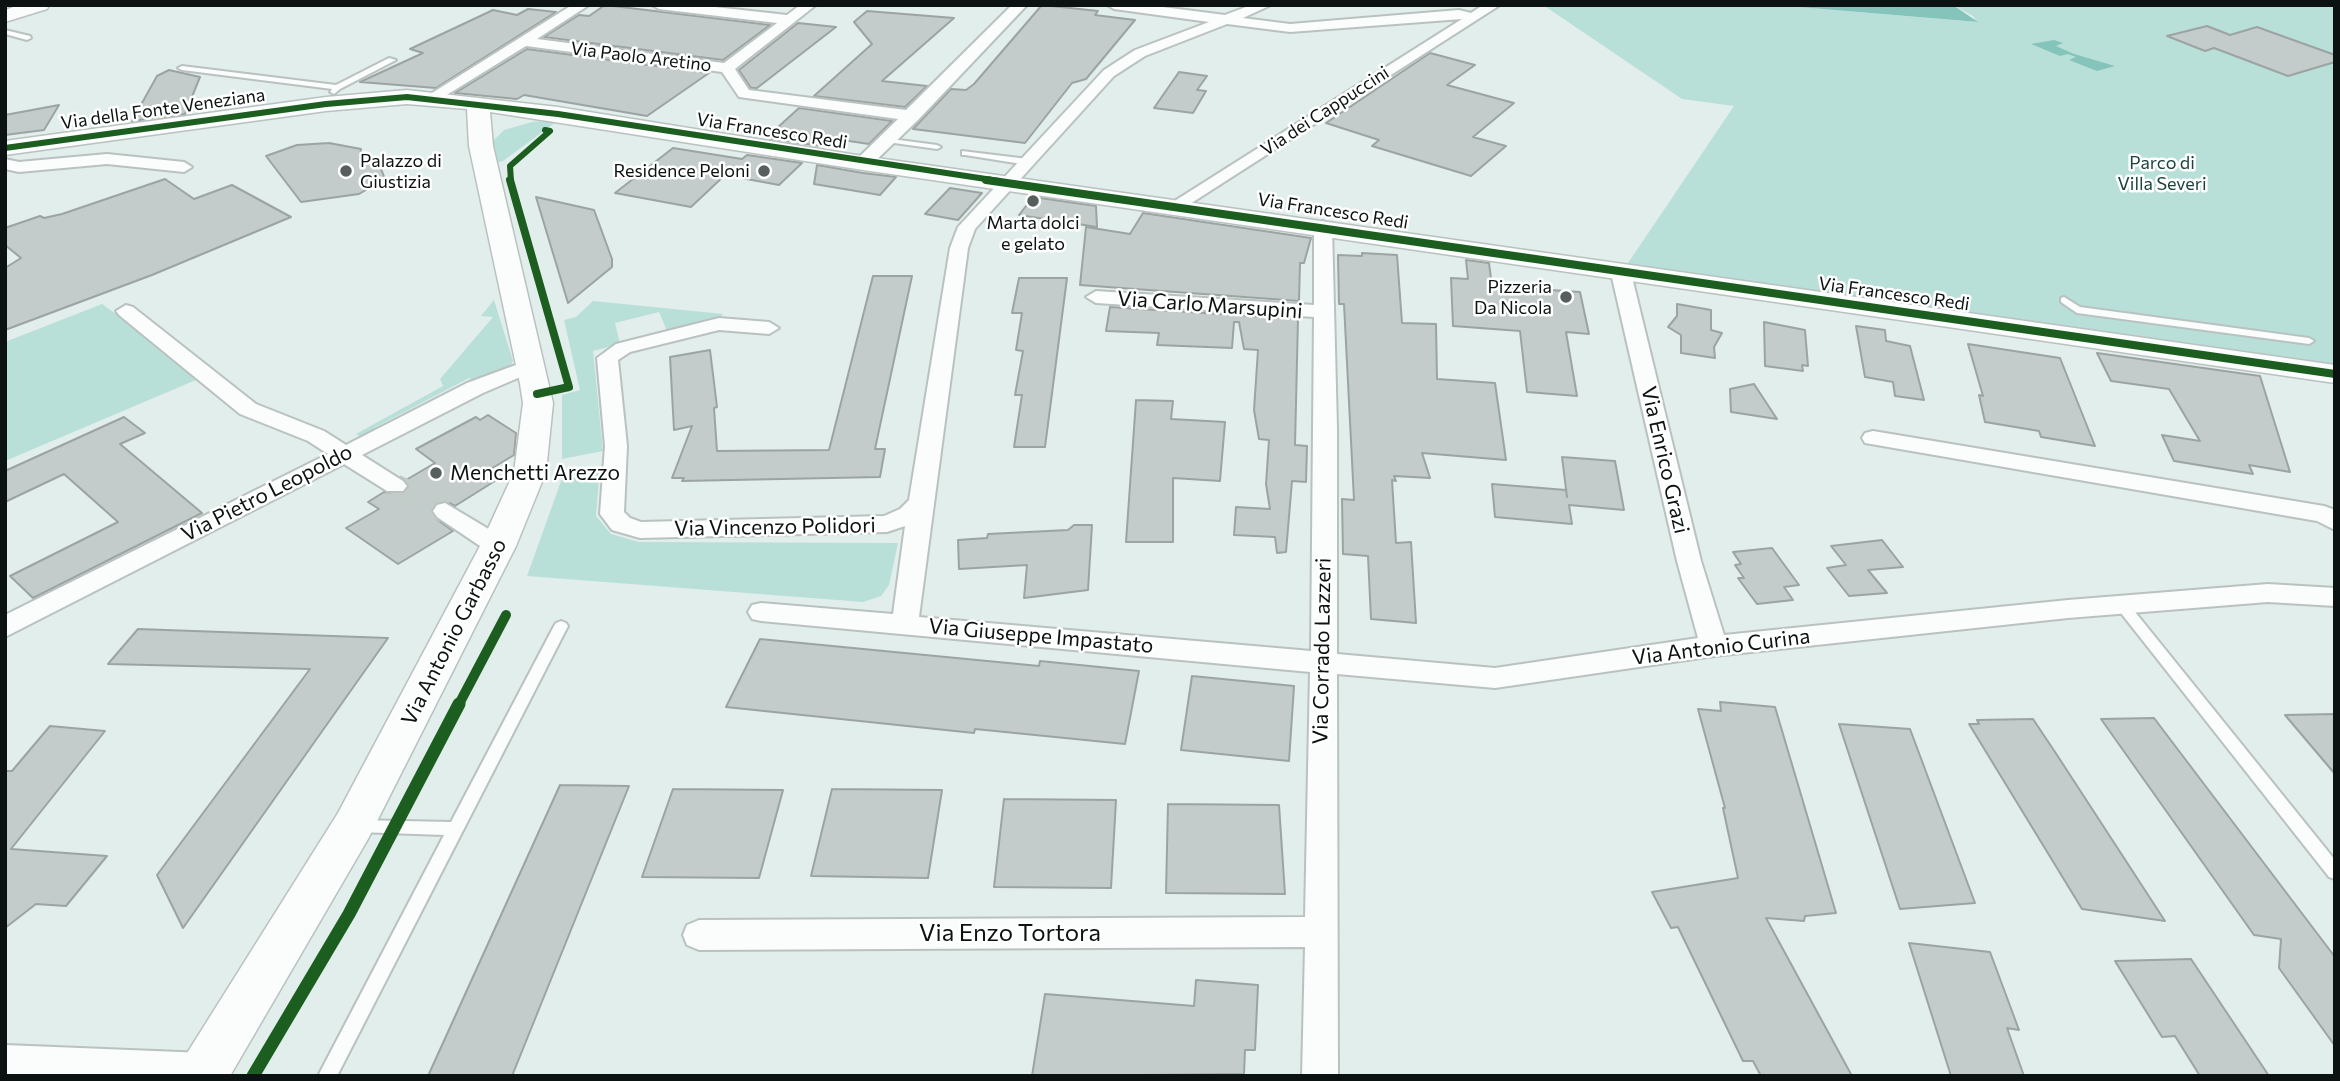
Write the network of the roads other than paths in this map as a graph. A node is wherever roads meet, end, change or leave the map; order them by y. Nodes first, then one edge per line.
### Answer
1 (40, 5) edge
2 (582, 5) edge
3 (659, 5) edge
4 (809, 5) edge
5 (1020, 5) edge
6 (1114, 5) edge
7 (1264, 5) edge
8 (1493, 5) edge
9 (5, 16) edge
10 (1471, 17) junction
11 (1224, 19) junction
12 (790, 20) junction
13 (5, 32) edge
14 (27, 38) dead end
15 (522, 41) junction
16 (392, 60) dead end
17 (182, 68) dead end
18 (727, 68) junction
19 (332, 96) junction
20 (432, 98) junction
21 (377, 99) junction
22 (478, 103) junction
23 (558, 114) junction
24 (913, 116) junction
25 (62, 140) junction
26 (887, 140) junction
27 (481, 146) junction
28 (5, 148) edge
29 (937, 148) dead end
30 (965, 153) dead end
31 (1028, 162) junction
32 (863, 163) junction
33 (184, 167) dead end
34 (10, 168) edge
35 (1009, 182) junction
36 (1179, 206) junction
37 (1323, 226) junction
38 (1621, 273) junction
39 (1096, 297) dead end
40 (2064, 300) dead end
41 (126, 311) dead end
42 (1324, 312) junction
43 (769, 328) dead end
44 (2309, 341) dead end
45 (532, 365) junction
46 (2335, 374) edge
47 (1873, 439) dead end
48 (344, 454) junction
49 (395, 486) tunnel mouth
50 (920, 503) junction
51 (445, 511) tunnel mouth
52 (2335, 522) edge
53 (498, 546) junction
54 (2335, 597) edge
55 (2122, 604) junction
56 (761, 612) dead end
57 (905, 624) junction
58 (561, 626) dead end
59 (5, 627) edge
60 (1714, 646) junction
61 (1322, 662) junction
62 (353, 826) junction
63 (457, 829) junction
64 (2335, 872) edge
65 (1320, 932) junction
66 (699, 935) dead end
67 (5, 1062) edge
68 (204, 1073) edge
69 (327, 1076) edge
70 (1320, 1076) edge

1 - 9 street
2 - 15 street
3 - 12 street
4 - 12 street
5 - 24 street
6 - 11 street
7 - 11 street
8 - 10 street, Via dei Cappuccini
10 - 11 street
10 - 36 street, Via dei Cappuccini
11 - 31 street
12 - 18 street
13 - 14 lane
15 - 18 street, Via Paolo Aretino
15 - 20 street
16 - 19 lane
17 - 19 lane
18 - 24 street, Via Paolo Aretino
19 - 21 street, Via Francesco Redi
19 - 25 street, Via della Fonte Veneziana
20 - 21 street, Via Francesco Redi
20 - 22 street, Via Francesco Redi
21 - 27 street
22 - 23 street, Via Francesco Redi
22 - 27 street, Via Antonio Garbasso
23 - 27 street
23 - 32 street, Via Francesco Redi
24 - 26 street
25 - 28 street, Via della Fonte Veneziana
25 - 34 street
26 - 29 lane
26 - 32 street
27 - 45 street, Via Antonio Garbasso
30 - 31 lane
31 - 35 street
32 - 35 street, Via Francesco Redi
33 - 34 street
35 - 36 street, Via Francesco Redi
35 - 50 street
36 - 37 street, Via Francesco Redi
37 - 38 street, Via Francesco Redi
37 - 42 street, Via Corrado Lazzeri
38 - 46 street, Via Francesco Redi
38 - 60 street, Via Enrico Grazi
39 - 42 street, Via Carlo Marsupini
40 - 44 lane
41 - 48 street
42 - 61 street, Via Corrado Lazzeri
43 - 50 street, Via Vincenzo Polidori
45 - 48 street, Via Pietro Leopoldo
45 - 53 street, Via Antonio Garbasso
47 - 52 street
48 - 49 street
48 - 59 street, Via Pietro Leopoldo
50 - 57 street
51 - 53 street
53 - 62 street, Via Antonio Garbasso
54 - 55 street, Via Antonio Curina
55 - 60 street, Via Antonio Curina
55 - 64 lane
56 - 57 street, Via Giuseppe Impastato
57 - 61 street, Via Giuseppe Impastato
58 - 63 lane
60 - 61 street, Via Antonio Curina
61 - 65 street, Via Corrado Lazzeri
62 - 63 lane
62 - 68 street, Via Antonio Garbasso
63 - 69 lane
65 - 66 street, Via Enzo Tortora
65 - 70 street, Via Corrado Lazzeri
67 - 68 street

